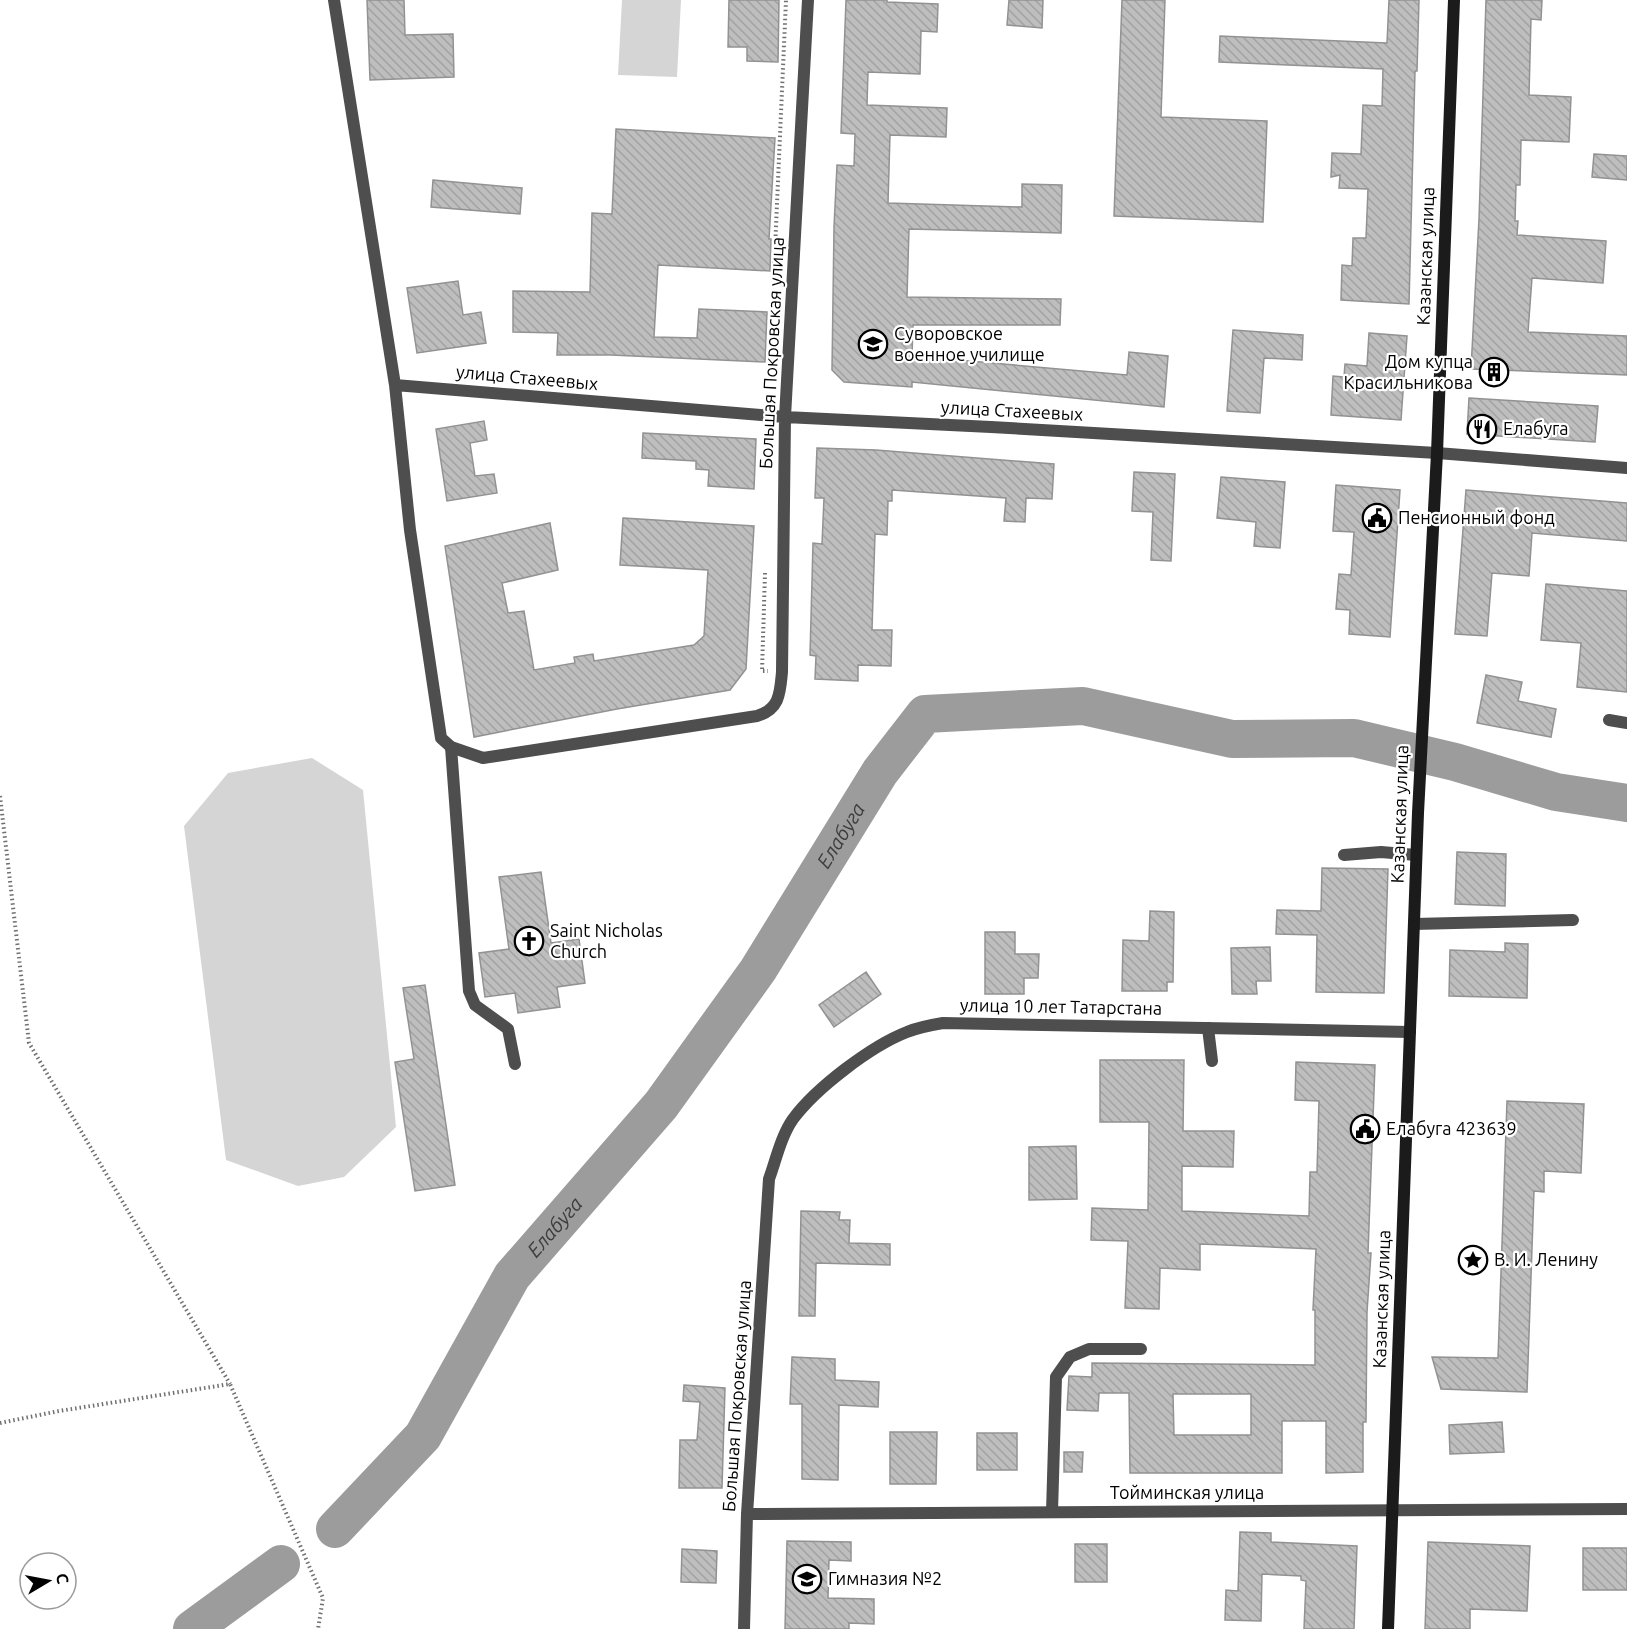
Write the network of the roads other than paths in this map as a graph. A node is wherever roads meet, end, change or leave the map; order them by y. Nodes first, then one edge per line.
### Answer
1 (334, 0) edge
2 (808, 0) edge
3 (1454, 0) edge
4 (394, 385) junction
5 (785, 417) junction
6 (1437, 453) junction
7 (1627, 468) edge
8 (1609, 720) dead end
9 (1627, 723) edge
10 (452, 747) junction
11 (1344, 855) dead end
12 (1416, 855) junction
13 (1573, 920) dead end
14 (1414, 924) junction
15 (1208, 1028) junction
16 (1410, 1032) junction
17 (1212, 1061) dead end
18 (515, 1064) dead end
19 (774, 1166) joint
20 (1141, 1349) dead end
21 (1393, 1509) junction
22 (1627, 1509) edge
23 (1052, 1512) junction
24 (747, 1514) junction
25 (744, 1629) edge
26 (1388, 1629) edge

1 - 4 street
2 - 5 street, Большая Покровская улица
3 - 6 street, Казанская улица
4 - 5 street, улица Стахеевых
4 - 10 street
5 - 6 street, улица Стахеевых
5 - 10 street, Большая Покровская улица
6 - 7 street, улица Стахеевых
6 - 12 street, Казанская улица
8 - 9 street
10 - 18 street
11 - 12 street
12 - 14 street, Казанская улица
13 - 14 street
14 - 16 street, Казанская улица
15 - 16 street, улица 10 лет Татарстана
15 - 17 street
15 - 19 street, улица 10 лет Татарстана
16 - 21 street, Казанская улица
19 - 24 street, Большая Покровская улица
20 - 23 street
21 - 22 street, Тойминская улица
21 - 23 street, Тойминская улица
21 - 26 street, Казанская улица
23 - 24 street, Тойминская улица
24 - 25 street, Большая Покровская улица

